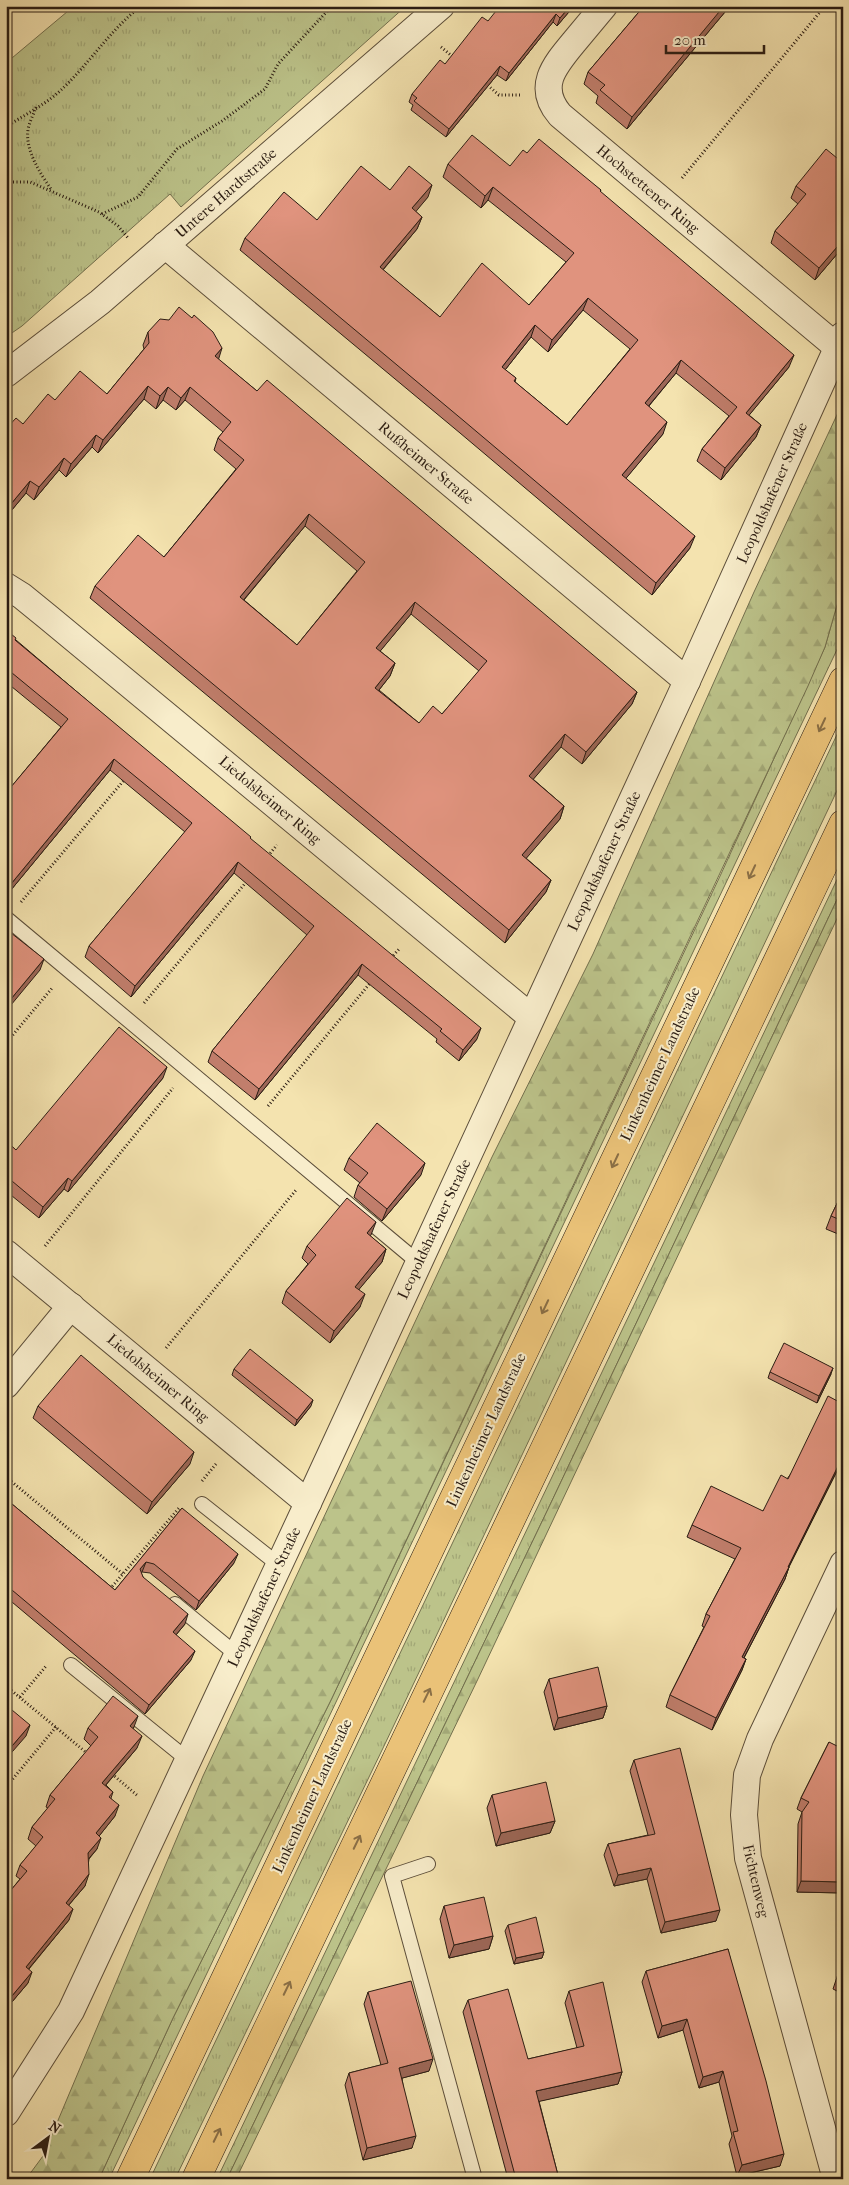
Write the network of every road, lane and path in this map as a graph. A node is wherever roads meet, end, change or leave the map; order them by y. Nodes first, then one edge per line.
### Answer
1 (141, 6) edge
2 (332, 6) edge
3 (441, 6) edge
4 (490, 6) edge
5 (604, 6) edge
6 (825, 6) edge
7 (496, 11) edge
8 (417, 27) junction
9 (461, 63) edge
10 (484, 82) edge
11 (549, 96) junction
12 (36, 107) junction
13 (6, 127) edge
14 (6, 182) edge
15 (51, 189) junction
16 (662, 202) junction
17 (102, 214) junction
18 (156, 252) junction
19 (840, 341) edge
20 (6, 374) edge
21 (6, 586) edge
22 (687, 681) junction
23 (843, 681) edge
24 (129, 774) edge
25 (296, 822) junction
26 (843, 824) edge
27 (264, 860) edge
28 (251, 876) edge
29 (7, 918) edge
30 (420, 924) junction
31 (389, 961) edge
32 (68, 969) junction
33 (377, 976) edge
34 (531, 1017) junction
35 (129, 1021) junction
36 (6, 1043) edge
37 (188, 1070) junction
38 (253, 1124) junction
39 (310, 1172) junction
40 (16, 1261) edge
41 (419, 1263) junction
42 (71, 1306) junction
43 (149, 1369) junction
44 (6, 1385) edge
45 (235, 1442) junction
46 (6, 1477) edge
47 (198, 1486) dead end
48 (185, 1501) dead end
49 (308, 1503) junction
50 (202, 1504) dead end
51 (843, 1564) edge
52 (279, 1565) junction
53 (123, 1574) junction
54 (161, 1592) edge
55 (105, 1596) edge
56 (236, 1654) junction
57 (50, 1661) dead end
58 (72, 1665) dead end
59 (6, 1686) edge
60 (20, 1697) junction
61 (56, 1727) junction
62 (94, 1759) edge
63 (188, 1760) junction
64 (109, 1771) edge
65 (6, 1787) edge
66 (162, 1816) junction
67 (428, 1864) dead end
68 (6, 2113) edge
69 (130, 2179) edge
70 (196, 2179) edge
71 (475, 2179) edge
72 (836, 2179) edge

1 - 12 path
2 - 17 path
3 - 8 street, Untere Hardtstraße
4 - 7 path
5 - 11 street
6 - 16 path
8 - 9 path
8 - 18 street, Untere Hardtstraße
10 - 11 path
11 - 16 street, Hochstettener Ring
12 - 13 path
12 - 15 path
14 - 15 path
15 - 17 path
16 - 19 street, Hochstettener Ring
17 - 18 path
18 - 20 street, Untere Hardtstraße
18 - 22 street, Rußheimer Straße
19 - 22 street, Leopoldshafener Straße
21 - 25 street, Liedolsheimer Ring
22 - 34 street, Leopoldshafener Straße
23 -> 69 main road, Linkenheimer Landstraße
24 - 29 path
25 - 27 path
25 - 30 street, Liedolsheimer Ring
70 -> 26 main road
28 - 35 path
29 - 32 lane
30 - 31 path
30 - 34 street, Liedolsheimer Ring
32 - 35 lane
32 - 36 path
33 - 38 path
34 - 41 street, Leopoldshafener Straße
35 - 37 lane
37 - 38 lane
37 - 40 path
38 - 39 lane
39 - 41 lane
39 - 43 path
40 - 42 street, Liedolsheimer Ring
41 - 49 street, Leopoldshafener Straße
42 - 43 street, Liedolsheimer Ring
42 - 44 street
43 - 45 street, Liedolsheimer Ring
45 - 47 path
45 - 49 street, Liedolsheimer Ring
46 - 53 path
48 - 53 path
49 - 52 street, Leopoldshafener Straße
50 - 52 lane
51 - 72 street, Fichtenweg
52 - 56 street, Leopoldshafener Straße
53 - 55 path
54 - 56 lane
56 - 63 street, Leopoldshafener Straße
57 - 60 path
58 - 63 lane
59 - 60 path
60 - 61 path
61 - 62 path
61 - 65 path
63 - 66 street, Leopoldshafener Straße
64 - 66 path
66 - 68 street, Leopoldshafener Straße
67 - 71 lane

